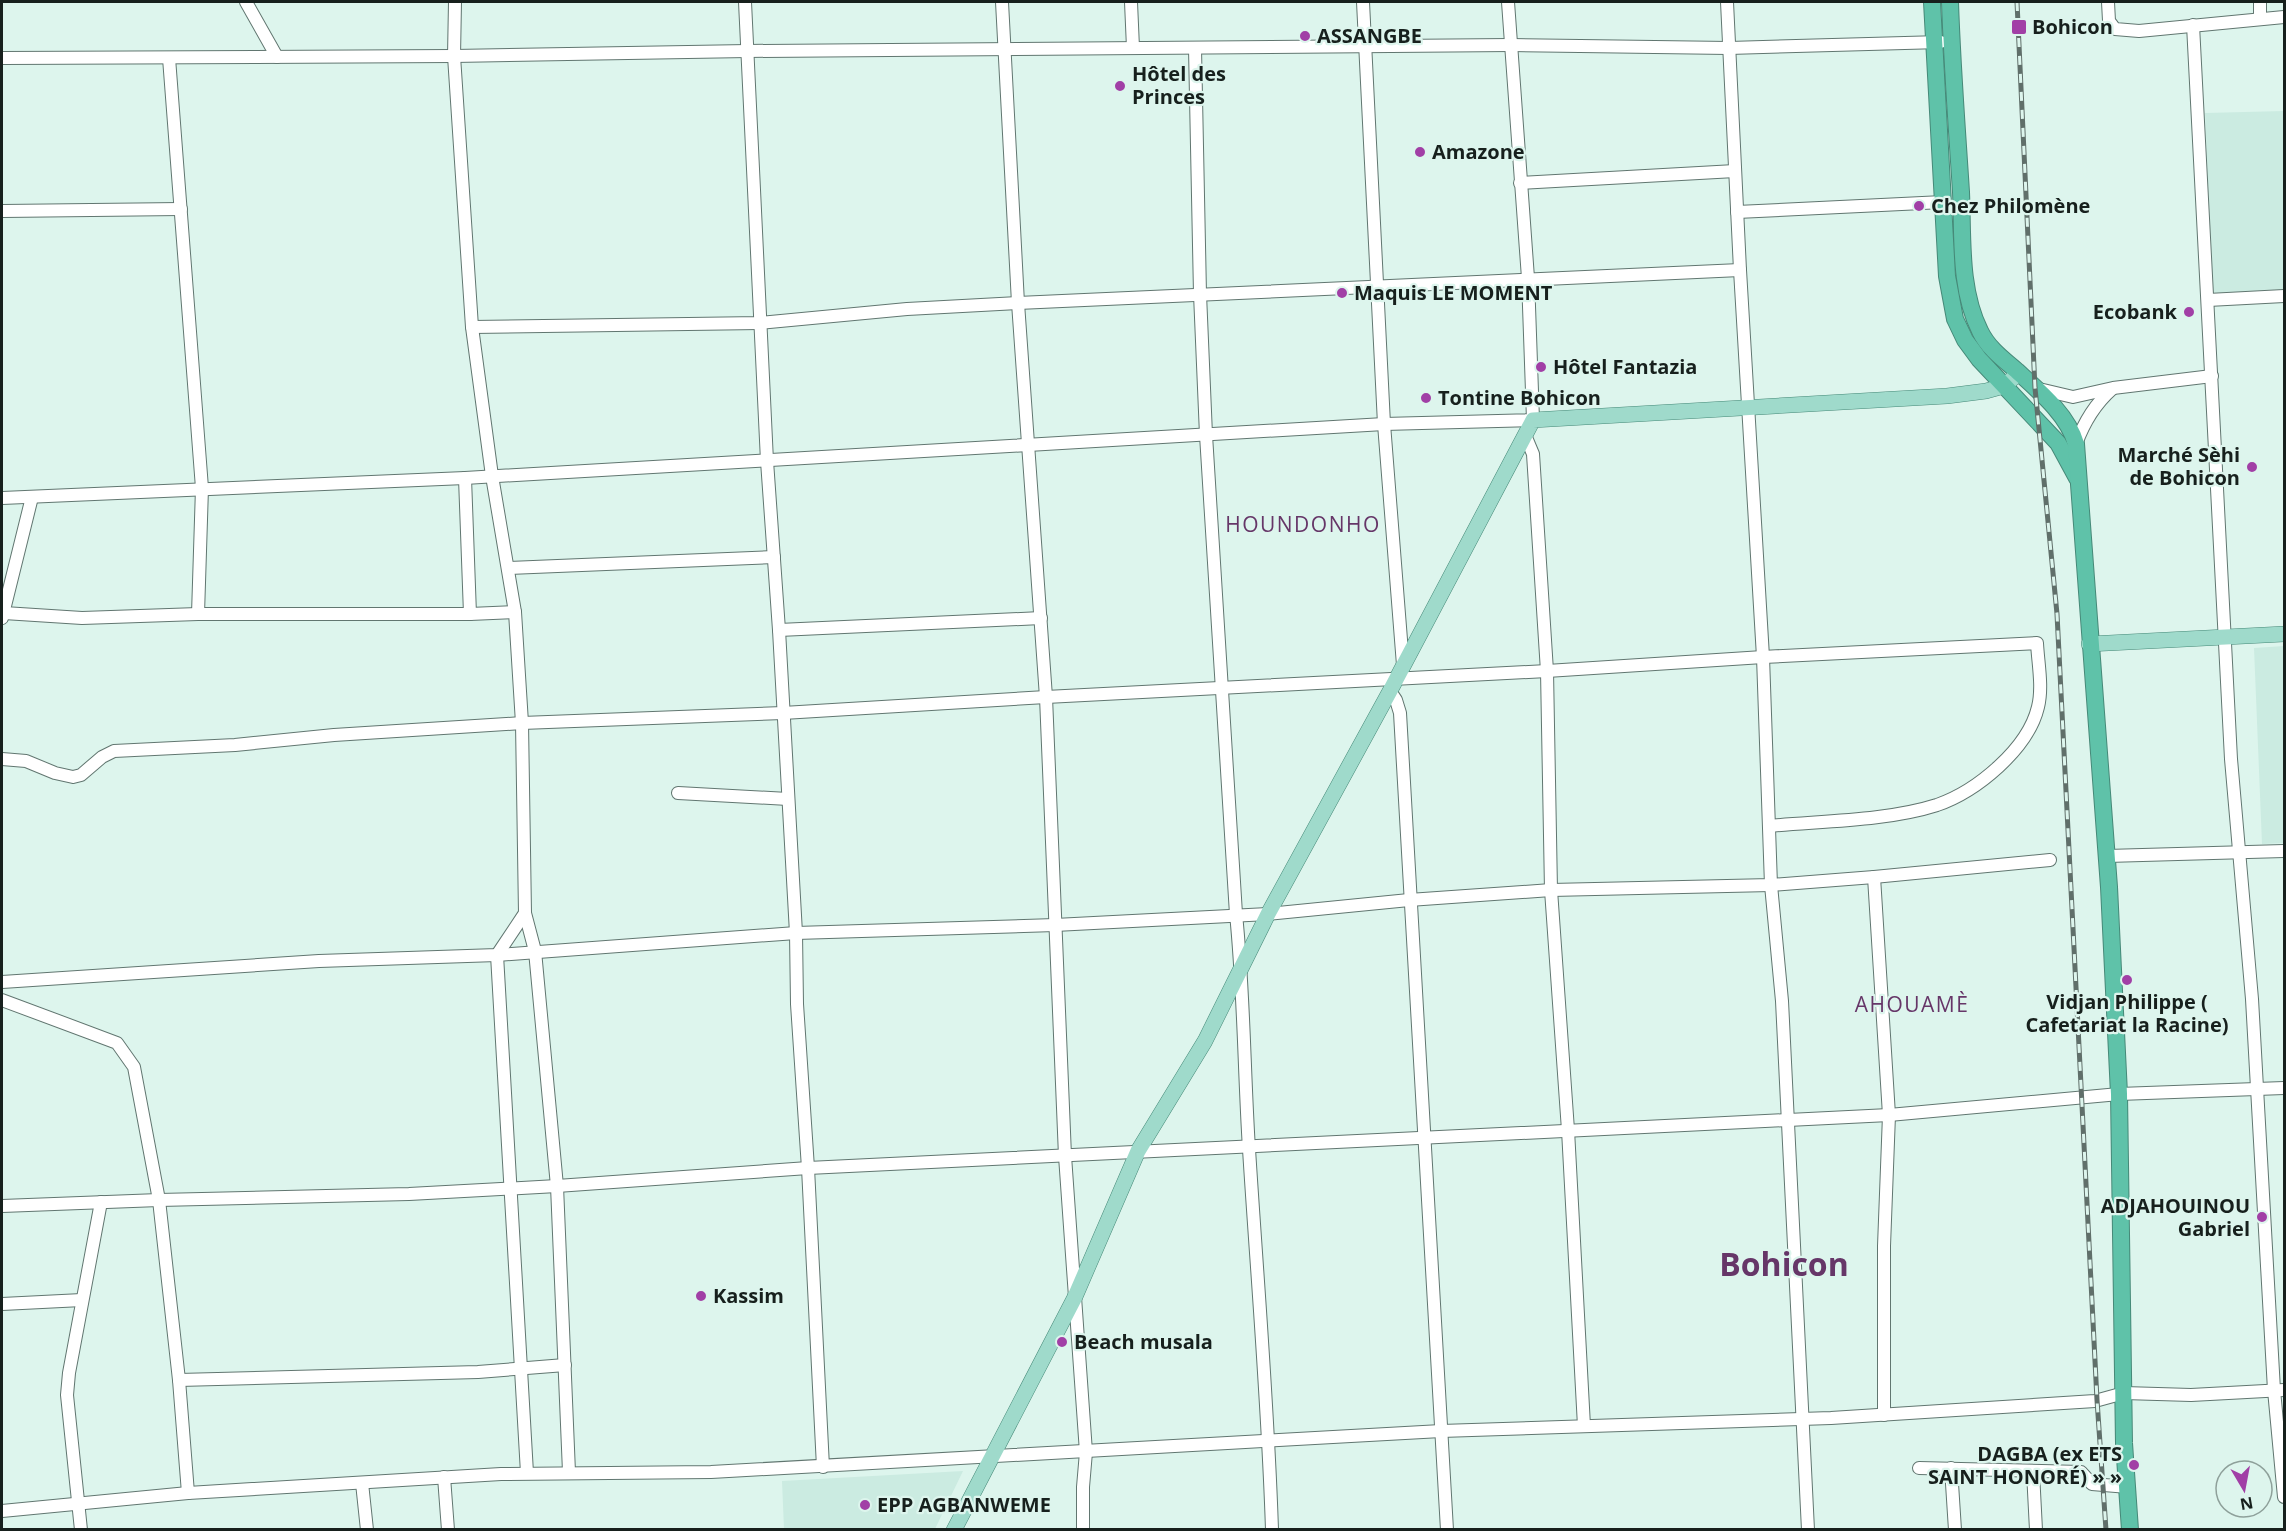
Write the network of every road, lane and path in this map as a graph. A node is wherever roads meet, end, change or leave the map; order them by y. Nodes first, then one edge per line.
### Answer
1 (246, 2) edge
2 (455, 2) edge
3 (745, 2) edge
4 (1002, 2) edge
5 (1131, 2) edge
6 (1363, 2) edge
7 (1508, 2) edge
8 (1727, 2) edge
9 (1932, 2) edge
10 (1950, 2) edge
11 (2108, 2) edge
12 (2260, 2) edge
13 (2284, 17) edge
14 (2259, 19) junction
15 (2193, 25) junction
16 (1943, 42) junction
17 (1511, 45) junction
18 (1365, 46) junction
19 (1133, 48) junction
20 (1195, 48) junction
21 (1729, 48) junction
22 (1005, 49) junction
23 (748, 51) junction
24 (454, 56) junction
25 (277, 57) junction
26 (2, 58) edge
27 (169, 58) junction
28 (1735, 171) junction
29 (1520, 183) junction
30 (1943, 202) junction
31 (181, 209) junction
32 (2, 211) edge
33 (1737, 212) junction
34 (1740, 270) junction
35 (1528, 278) junction
36 (1377, 285) junction
37 (1200, 294) junction
38 (2284, 296) edge
39 (2208, 300) junction
40 (1018, 303) junction
41 (760, 323) junction
42 (472, 327) junction
43 (2019, 373) junction
44 (2212, 376) junction
45 (2004, 386) junction
46 (2035, 388) junction
47 (2113, 388) junction
48 (1749, 409) junction
49 (1533, 420) junction
50 (1384, 424) junction
51 (1206, 435) junction
52 (1525, 435) junction
53 (2076, 444) junction
54 (1028, 446) junction
55 (767, 461) junction
56 (492, 476) junction
57 (465, 478) junction
58 (2080, 485) junction
59 (202, 488) junction
60 (32, 497) junction
61 (2, 498) edge
62 (774, 557) junction
63 (509, 568) junction
64 (515, 612) junction
65 (198, 614) junction
66 (470, 614) junction
67 (3, 616) edge
68 (1041, 618) junction
69 (779, 630) junction
70 (2284, 634) edge
71 (2226, 636) junction
72 (2089, 644) junction
73 (1763, 657) junction
74 (1547, 671) junction
75 (1396, 679) junction
76 (1222, 688) junction
77 (1046, 697) junction
78 (783, 713) junction
79 (522, 723) junction
80 (2, 759) edge
81 (678, 793) dead end
82 (788, 798) junction
83 (1769, 826) junction
84 (2284, 851) edge
85 (2239, 852) junction
86 (2107, 856) junction
87 (2050, 860) dead end
88 (1874, 878) junction
89 (1771, 885) junction
90 (1551, 890) junction
91 (1409, 900) junction
92 (525, 913) junction
93 (1236, 914) junction
94 (1268, 914) junction
95 (1055, 925) junction
96 (796, 933) junction
97 (536, 951) junction
98 (497, 955) junction
99 (1241, 967) junction
100 (2, 982) edge
101 (2, 1000) edge
102 (2284, 1089) edge
103 (2258, 1090) junction
104 (2119, 1094) junction
105 (1889, 1115) junction
106 (1788, 1121) junction
107 (1568, 1130) junction
108 (1425, 1138) junction
109 (1249, 1148) junction
110 (1138, 1151) junction
111 (1065, 1156) junction
112 (808, 1168) junction
113 (557, 1186) junction
114 (510, 1189) junction
115 (159, 1200) junction
116 (101, 1202) junction
117 (2, 1206) edge
118 (1074, 1299) junction
119 (82, 1300) junction
120 (2, 1304) edge
121 (565, 1365) junction
122 (521, 1368) junction
123 (179, 1380) junction
124 (2279, 1390) edge
125 (2124, 1393) junction
126 (1884, 1415) junction
127 (1801, 1419) junction
128 (1584, 1426) junction
129 (1441, 1431) junction
130 (1269, 1441) junction
131 (1086, 1452) junction
132 (991, 1457) junction
133 (823, 1467) junction
134 (1919, 1468) dead end
135 (1951, 1468) junction
136 (569, 1472) junction
137 (2033, 1472) junction
138 (527, 1473) junction
139 (444, 1477) junction
140 (362, 1483) junction
141 (2128, 1487) junction
142 (188, 1493) junction
143 (2284, 1497) edge
144 (78, 1504) junction
145 (2, 1511) edge
146 (81, 1530) edge
147 (367, 1530) edge
148 (448, 1530) edge
149 (954, 1530) edge
150 (1083, 1530) edge
151 (1272, 1530) edge
152 (1447, 1530) edge
153 (1809, 1530) edge
154 (1955, 1530) edge
155 (2036, 1530) edge
156 (2130, 1530) edge

1 - 25 street
2 - 24 street
3 - 23 street
4 - 22 street
5 - 19 street
6 - 18 street
7 - 17 street
8 - 21 street
9 - 16 highway
10 - 16 highway
11 - 15 street
12 - 14 street
13 - 14 street
14 - 15 street
15 - 39 street
16 - 21 street
16 - 30 highway
16 - 43 highway
17 - 18 street
17 - 21 street
17 - 29 street
18 - 20 street
18 - 36 street
19 - 20 street
19 - 22 street
20 - 37 street
21 - 28 street
22 - 23 street
22 - 40 street
23 - 24 street
23 - 41 street
24 - 25 street
24 - 42 street
25 - 27 street
26 - 27 street
27 - 31 street
28 - 29 street
28 - 33 street
29 - 35 street
30 - 33 street
30 - 45 highway
31 - 32 street
31 - 59 street
33 - 34 street
34 - 35 street
34 - 48 street
35 - 36 street
35 - 49 street
36 - 37 street
36 - 50 street
37 - 40 street
37 - 51 street
38 - 39 street
39 - 44 street
40 - 41 street
40 - 54 street
41 - 42 street
41 - 55 street
42 - 56 street
43 - 45 main road
43 - 46 highway
44 - 47 street
44 - 71 street
45 - 48 main road
45 - 58 highway
46 - 47 street
46 - 53 highway
47 - 53 street
48 - 49 main road
48 - 73 street
49 - 50 street
49 - 52 main road
50 - 51 street
50 - 75 street
51 - 54 street
51 - 76 street
52 - 74 street
52 - 75 main road
53 - 58 highway
54 - 55 street
54 - 68 street
55 - 56 street
55 - 62 street
56 - 57 street
56 - 63 street
57 - 59 street
57 - 66 street
58 - 72 highway
59 - 60 street
59 - 65 street
60 - 61 street
60 - 67 street
62 - 63 street
62 - 69 street
63 - 64 street
64 - 66 street
64 - 79 street
65 - 66 street
65 - 67 street
68 - 69 street
68 - 77 street
69 - 78 street
70 - 71 main road
71 - 72 main road
71 - 85 street
72 - 86 highway
73 - 74 street
73 - 83 street
73 - 83 street
74 - 75 street
74 - 90 street
75 - 76 street
75 - 91 street
75 - 94 main road
76 - 77 street
76 - 93 street
77 - 78 street
77 - 95 street
78 - 79 street
78 - 82 street
79 - 80 street
79 - 92 street
81 - 82 street
82 - 96 street
83 - 89 street
84 - 85 street
85 - 86 street
85 - 103 street
86 - 104 highway
87 - 88 street
88 - 89 street
88 - 105 street
89 - 90 street
89 - 106 street
90 - 91 street
90 - 107 street
91 - 94 street
91 - 108 street
92 - 97 street
92 - 98 street
93 - 94 street
93 - 95 street
93 - 99 street
94 - 99 main road
95 - 96 street
95 - 111 street
96 - 97 street
96 - 112 street
97 - 98 street
97 - 113 street
98 - 100 street
98 - 114 street
99 - 109 street
99 - 110 main road
101 - 115 street
102 - 103 street
103 - 104 street
103 - 124 street
104 - 105 street
104 - 125 highway
105 - 106 street
105 - 126 street
106 - 107 street
106 - 127 street
107 - 108 street
107 - 128 street
108 - 109 street
108 - 129 street
109 - 110 street
109 - 130 street
110 - 111 street
110 - 118 main road
111 - 112 street
111 - 118 street
112 - 113 street
112 - 133 street
113 - 114 street
113 - 121 street
114 - 115 street
114 - 122 street
115 - 116 street
115 - 123 street
116 - 117 street
116 - 119 street
118 - 131 street
118 - 132 main road
119 - 120 street
119 - 144 street
121 - 122 street
121 - 136 street
122 - 123 street
122 - 138 street
123 - 142 street
124 - 125 street
124 - 143 street
125 - 126 street
125 - 141 highway
126 - 127 street
127 - 128 street
127 - 153 street
128 - 129 street
129 - 130 street
129 - 152 street
130 - 131 street
130 - 151 street
131 - 132 street
131 - 150 street
132 - 133 street
132 - 149 main road
133 - 136 street
134 - 135 street
135 - 137 street
135 - 154 street
136 - 138 street
137 - 141 street
137 - 155 street
138 - 139 street
139 - 140 street
139 - 148 street
140 - 142 street
140 - 147 street
141 - 156 highway
142 - 144 street
144 - 145 street
144 - 146 street

